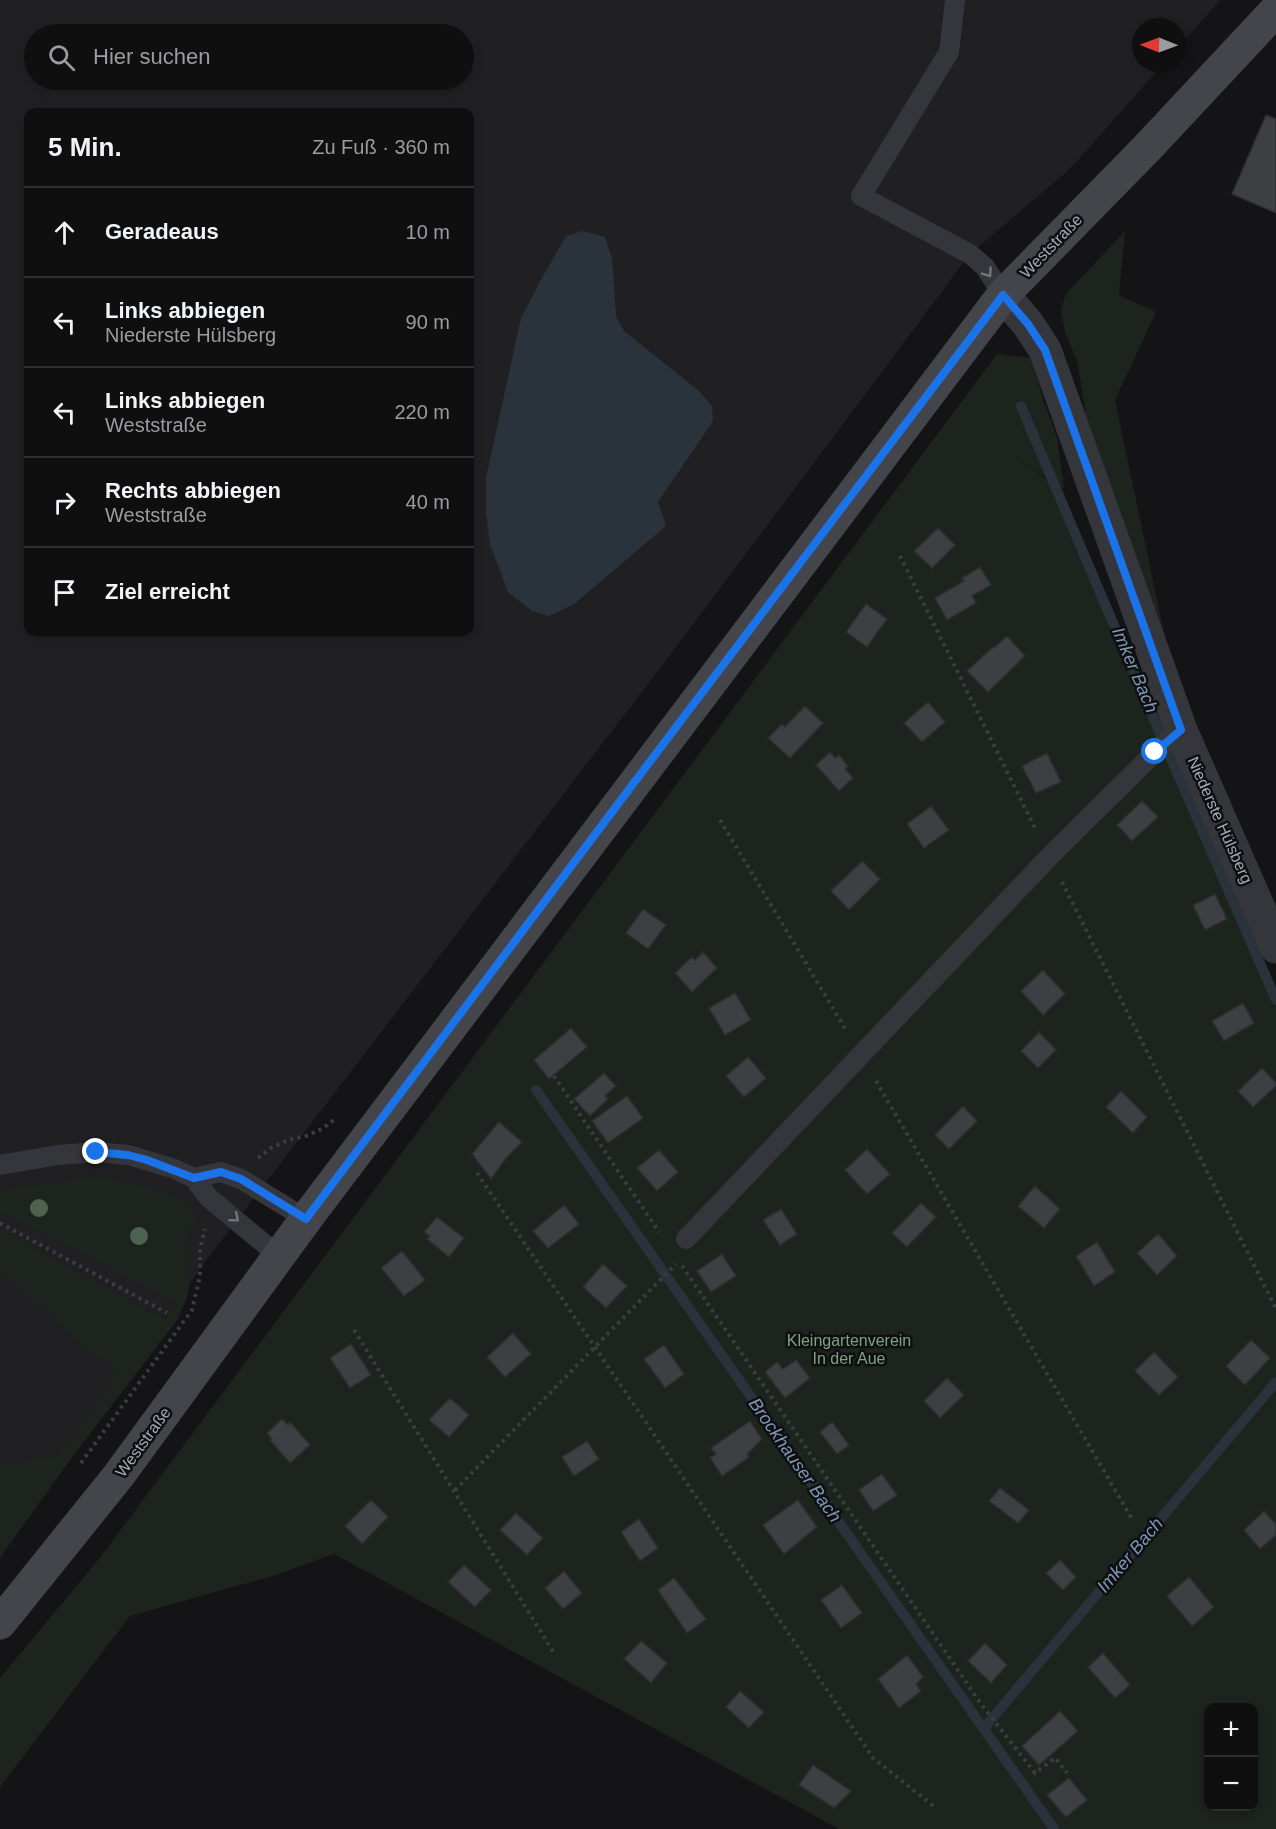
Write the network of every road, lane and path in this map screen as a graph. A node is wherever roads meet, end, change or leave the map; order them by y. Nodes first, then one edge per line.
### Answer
1 (955, 0) edge
2 (1276, 10) edge
3 (1003, 295) junction
4 (900, 556) dead end
5 (1176, 735) junction
6 (720, 820) dead end
7 (1049, 856) junction
8 (1276, 947) edge
9 (860, 1054) junction
10 (554, 1076) dead end
11 (0, 1165) edge
12 (477, 1173) dead end
13 (194, 1178) junction
14 (306, 1219) junction
15 (0, 1223) edge
16 (206, 1226) dead end
17 (660, 1233) dead end
18 (686, 1239) dead end
19 (279, 1256) junction
20 (1276, 1309) edge
21 (167, 1313) dead end
22 (354, 1330) dead end
23 (595, 1347) junction
24 (75, 1470) dead end
25 (454, 1490) junction
26 (1132, 1519) dead end
27 (0, 1623) edge
28 (554, 1653) dead end
29 (1067, 1773) dead end
30 (936, 1808) dead end

1 -> 3 lane
2 - 3 street, Weststraße
3 - 5 street, Niederste Hülsberg
3 - 14 street, Weststraße
4 - 7 path
5 - 7 lane
5 - 8 street, Niederste Hülsberg
6 - 9 path
7 - 9 lane
7 - 20 path
9 - 18 lane
9 - 26 path
10 - 17 path
11 - 13 lane
12 - 23 path
13 - 14 lane
13 -> 19 lane
14 - 19 street, Weststraße
15 - 21 path
16 - 24 path
19 - 27 street, Weststraße
22 - 25 path
23 - 25 path
23 - 29 path
23 - 30 path
25 - 28 path

